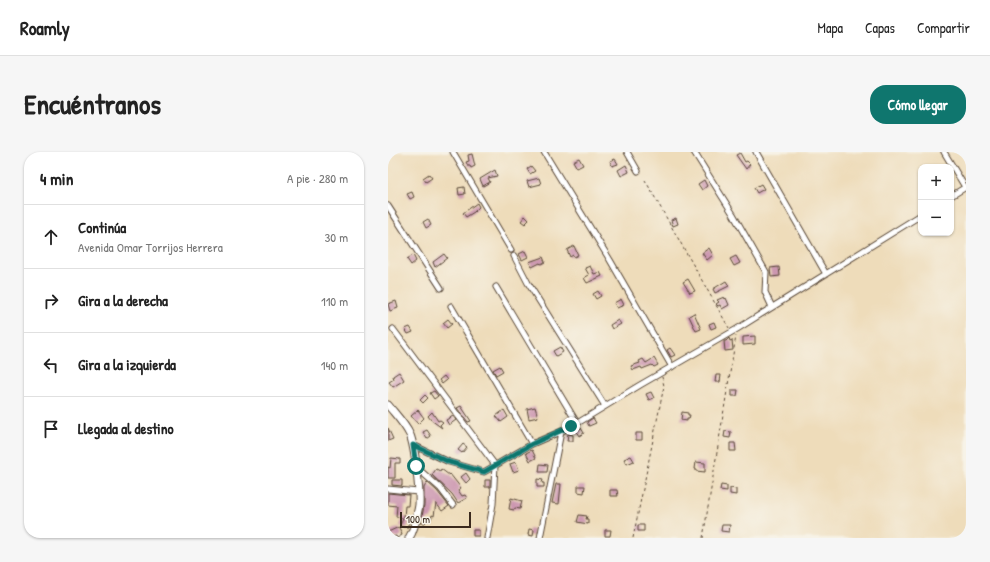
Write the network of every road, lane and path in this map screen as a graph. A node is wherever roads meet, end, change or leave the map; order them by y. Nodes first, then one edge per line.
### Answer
1 (453, 152) edge
2 (544, 152) edge
3 (627, 152) edge
4 (694, 152) edge
5 (756, 152) edge
6 (944, 152) edge
7 (638, 171) dead end
8 (645, 180) dead end
9 (966, 187) edge
10 (954, 194) edge
11 (388, 206) edge
12 (918, 217) edge
13 (511, 250) dead end
14 (514, 256) dead end
15 (826, 274) junction
16 (442, 288) dead end
17 (496, 288) dead end
18 (451, 306) dead end
19 (772, 307) junction
20 (393, 329) dead end
21 (737, 329) junction
22 (731, 332) junction
23 (672, 367) junction
24 (660, 373) junction
25 (388, 404) edge
26 (605, 406) junction
27 (577, 423) junction
28 (561, 432) junction
29 (532, 444) junction
30 (413, 445) junction
31 (495, 465) junction
32 (416, 466) junction
33 (388, 489) edge
34 (418, 492) junction
35 (453, 506) dead end
36 (409, 538) edge
37 (487, 538) edge
38 (540, 538) edge
39 (633, 538) edge
40 (703, 538) edge

1 - 13 street
2 - 23 street
3 - 7 street
4 - 19 street
5 - 15 street
6 - 9 street
8 - 22 path
9 - 10 street
11 - 16 street
12 - 15 street
14 - 26 street
15 - 19 street
17 - 27 street
18 - 29 street
19 - 21 street
20 - 31 street
21 - 22 street
21 - 40 path
22 - 23 street
23 - 24 street
24 - 26 street
24 - 39 path
25 - 30 street
26 - 27 street
27 - 28 street
28 - 29 street
28 - 38 street
29 - 31 street
30 - 31 street
30 - 32 street
31 - 37 street
32 - 34 street
32 - 35 street
33 - 34 street
34 - 36 street

